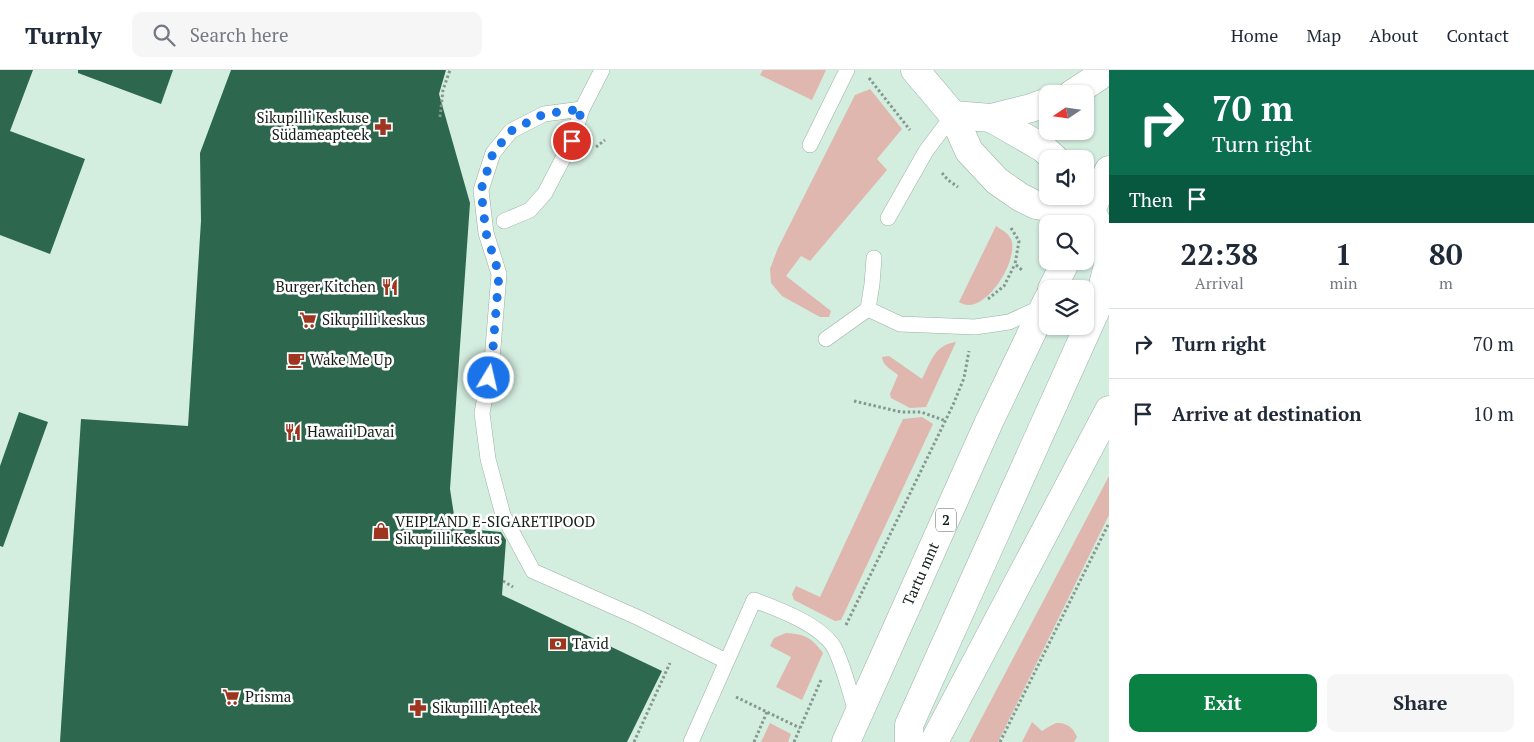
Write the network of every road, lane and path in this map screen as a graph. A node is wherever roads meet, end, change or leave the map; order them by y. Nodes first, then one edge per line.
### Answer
1 (450, 70) edge
2 (602, 70) edge
3 (846, 70) edge
4 (915, 70) edge
5 (1105, 70) edge
6 (1086, 85) edge
7 (1039, 105) edge
8 (582, 109) junction
9 (953, 115) junction
10 (440, 117) dead end
11 (991, 118) junction
12 (810, 145) dead end
13 (1045, 150) edge
14 (1109, 170) edge
15 (1092, 211) edge
16 (888, 218) dead end
17 (504, 221) dead end
18 (1007, 222) dead end
19 (874, 258) dead end
20 (1015, 264) junction
21 (1023, 271) dead end
22 (1039, 304) edge
23 (868, 309) junction
24 (1039, 317) edge
25 (975, 327) junction
26 (826, 339) dead end
27 (854, 401) dead end
28 (1109, 410) edge
29 (946, 420) junction
30 (1109, 523) edge
31 (503, 581) dead end
32 (520, 590) dead end
33 (834, 648) junction
34 (665, 660) dead end
35 (726, 661) junction
36 (670, 663) junction
37 (715, 687) junction
38 (767, 712) junction
39 (858, 716) junction
40 (800, 728) junction
41 (634, 742) edge
42 (691, 742) edge
43 (754, 742) edge
44 (794, 742) edge
45 (846, 742) edge
46 (909, 742) edge
47 (934, 742) edge
48 (1000, 742) edge

1 - 10 path
2 - 8 lane
3 - 12 lane
4 - 9 main road
5 - 6 main road
7 - 11 main road
8 - 17 lane
8 - 35 lane
9 - 11 main road
9 - 15 main road
9 - 16 lane
11 - 13 main road
14 - 15 main road
15 - 46 main road
18 - 20 path
19 - 23 lane
20 - 21 path
20 - 25 path
22 - 25 lane
23 - 25 lane
23 - 26 lane
24 - 39 main road, Tartu mnt / 2
25 - 29 path
27 - 29 path
28 - 47 main road
29 - 33 path
30 - 48 path
31 - 32 path
33 - 35 lane
33 - 39 lane
33 - 40 path
34 - 36 path
35 - 37 lane
36 - 37 path
36 - 41 path
37 - 38 path
37 - 42 lane
38 - 40 path
38 - 43 path
39 - 45 main road, Tartu mnt / 2
40 - 44 path

